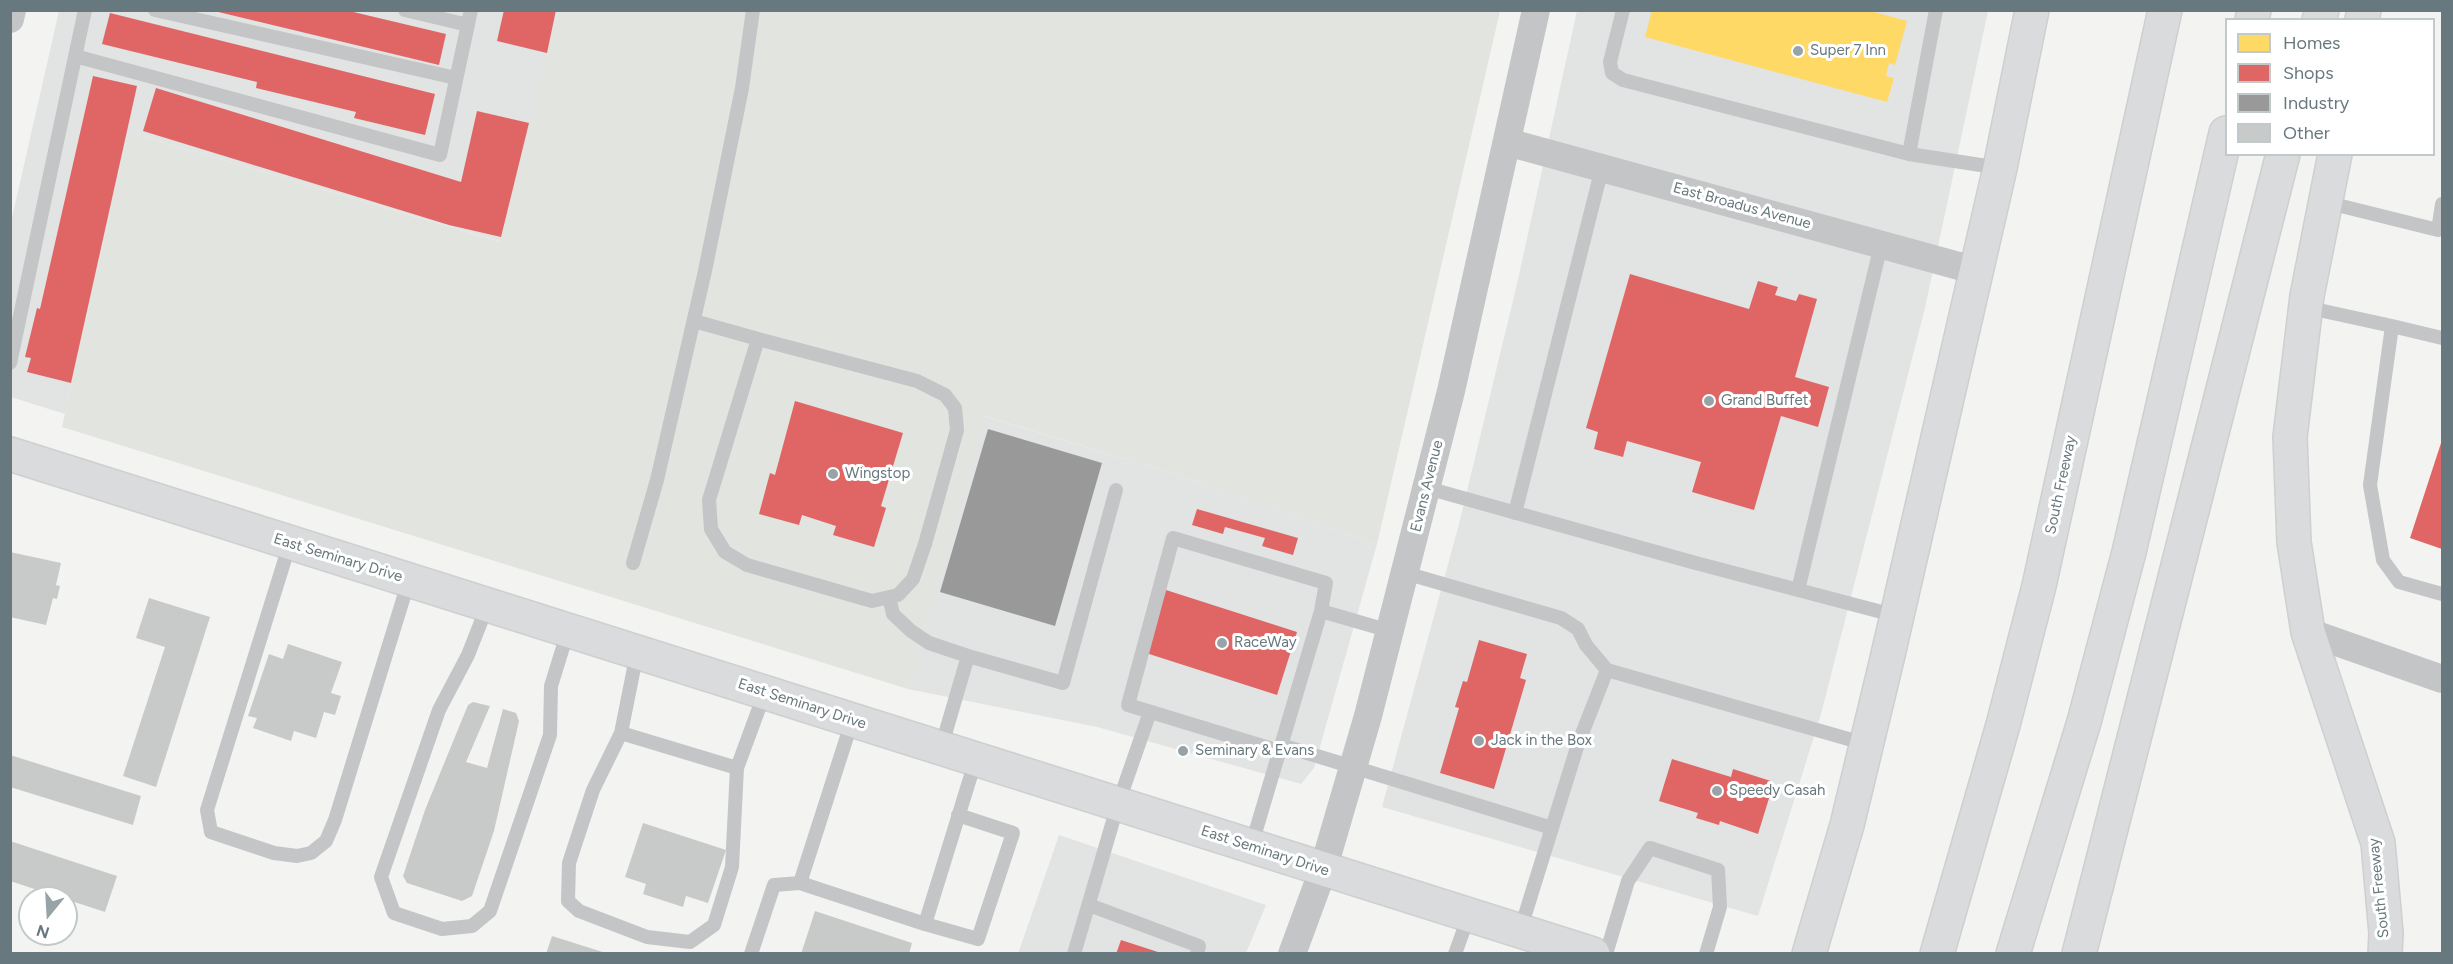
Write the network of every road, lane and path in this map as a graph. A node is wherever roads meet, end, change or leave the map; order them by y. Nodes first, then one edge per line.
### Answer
1 (12, 10) edge
2 (85, 10) edge
3 (154, 10) edge
4 (405, 10) edge
5 (471, 10) edge
6 (753, 10) edge
7 (1536, 10) edge
8 (1623, 10) edge
9 (1936, 10) edge
10 (2032, 10) edge
11 (2164, 10) edge
12 (10, 19) edge
13 (468, 25) junction
14 (75, 56) junction
15 (456, 78) junction
16 (2225, 137) edge
17 (1507, 142) junction
18 (1909, 154) junction
19 (2282, 156) edge
20 (2335, 156) edge
21 (1602, 168) junction
22 (2000, 168) junction
23 (2325, 202) junction
24 (2442, 204) edge
25 (1881, 245) junction
26 (1977, 271) junction
27 (2305, 307) junction
28 (694, 321) junction
29 (2392, 326) junction
30 (2442, 338) edge
31 (758, 339) junction
32 (10, 363) edge
33 (10, 454) edge
34 (1427, 488) junction
35 (1116, 490) dead end
36 (1515, 513) junction
37 (290, 543) junction
38 (633, 563) dead end
39 (1405, 573) junction
40 (409, 580) junction
41 (1798, 590) junction
42 (2442, 594) edge
43 (889, 597) junction
44 (488, 604) junction
45 (1321, 611) junction
46 (1897, 616) junction
47 (568, 631) junction
48 (1390, 631) junction
49 (2308, 632) junction
50 (636, 653) junction
51 (968, 656) junction
52 (1607, 670) junction
53 (2442, 679) edge
54 (765, 692) junction
55 (1150, 712) junction
56 (852, 721) junction
57 (621, 733) junction
58 (1866, 744) junction
59 (941, 748) junction
60 (1280, 748) junction
61 (976, 759) junction
62 (1354, 765) junction
63 (737, 768) junction
64 (1118, 804) junction
65 (958, 815) junction
66 (1552, 828) junction
67 (1251, 847) junction
68 (1323, 870) junction
69 (800, 883) junction
70 (1089, 905) junction
71 (1469, 915) junction
72 (925, 924) junction
73 (1520, 931) junction
74 (1198, 950) edge
75 (751, 954) edge
76 (1074, 954) edge
77 (1292, 954) edge
78 (1455, 954) edge
79 (1593, 954) edge
80 (1606, 954) edge
81 (1706, 954) edge
82 (1809, 954) edge
83 (1937, 954) edge
84 (2013, 954) edge
85 (2079, 954) edge
86 (2385, 954) edge

1 - 12 street
2 - 14 lane
3 - 15 lane
4 - 13 lane
5 - 13 lane
6 - 28 lane
7 - 17 street, Evans Avenue
8 - 18 lane
9 - 18 lane
10 - 22 main road
11 - 83 main road, South Freeway
13 - 15 lane
14 - 15 lane
14 - 32 lane
16 - 84 main road
17 - 21 street, East Broadus Avenue
17 - 34 street, Evans Avenue
18 - 22 lane
19 - 85 main road
20 - 23 main road, South Freeway
21 - 25 street, East Broadus Avenue
21 - 36 lane
22 - 26 main road
23 - 24 lane
23 - 27 main road, South Freeway
25 - 26 street, East Broadus Avenue
25 - 41 lane
26 - 46 main road
27 - 29 lane
27 - 49 main road, South Freeway
28 - 31 lane
28 - 38 lane
29 - 30 lane
29 - 42 lane
31 - 43 lane
31 - 43 lane
33 - 37 main road, East Seminary Drive
34 - 36 lane
34 - 39 street, Evans Avenue
35 - 51 lane
36 - 41 lane
37 - 40 main road, East Seminary Drive
37 - 40 lane
39 - 48 street, Evans Avenue
39 - 52 lane
40 - 44 main road, East Seminary Drive
41 - 46 lane
43 - 51 lane
44 - 47 main road, East Seminary Drive
44 - 47 lane
45 - 48 lane
45 - 55 lane
45 - 60 lane
46 - 58 main road
47 - 50 main road, East Seminary Drive
48 - 62 street, Evans Avenue
49 - 53 street
49 - 86 main road, South Freeway
50 - 54 main road, East Seminary Drive
50 - 57 lane
51 - 59 lane
52 - 58 lane
52 - 66 lane
54 - 56 main road, East Seminary Drive
54 - 63 lane
55 - 60 lane
55 - 64 lane
56 - 59 main road, East Seminary Drive
56 - 69 lane
57 - 63 lane
57 - 63 lane
58 - 82 main road
59 - 61 main road, East Seminary Drive
60 - 62 lane
60 - 67 lane
61 - 64 main road, East Seminary Drive
61 - 65 lane
62 - 66 lane
62 - 68 street, Evans Avenue
64 - 67 main road, East Seminary Drive
64 - 70 lane
65 - 72 lane
65 - 72 lane
66 - 73 lane
67 - 68 main road, East Seminary Drive
68 - 71 main road, East Seminary Drive
68 - 77 street, Evans Avenue
69 - 72 lane
69 - 75 lane
70 - 74 lane
70 - 76 lane
71 - 73 main road, East Seminary Drive
71 - 78 lane
73 - 79 main road, East Seminary Drive
80 - 81 lane

